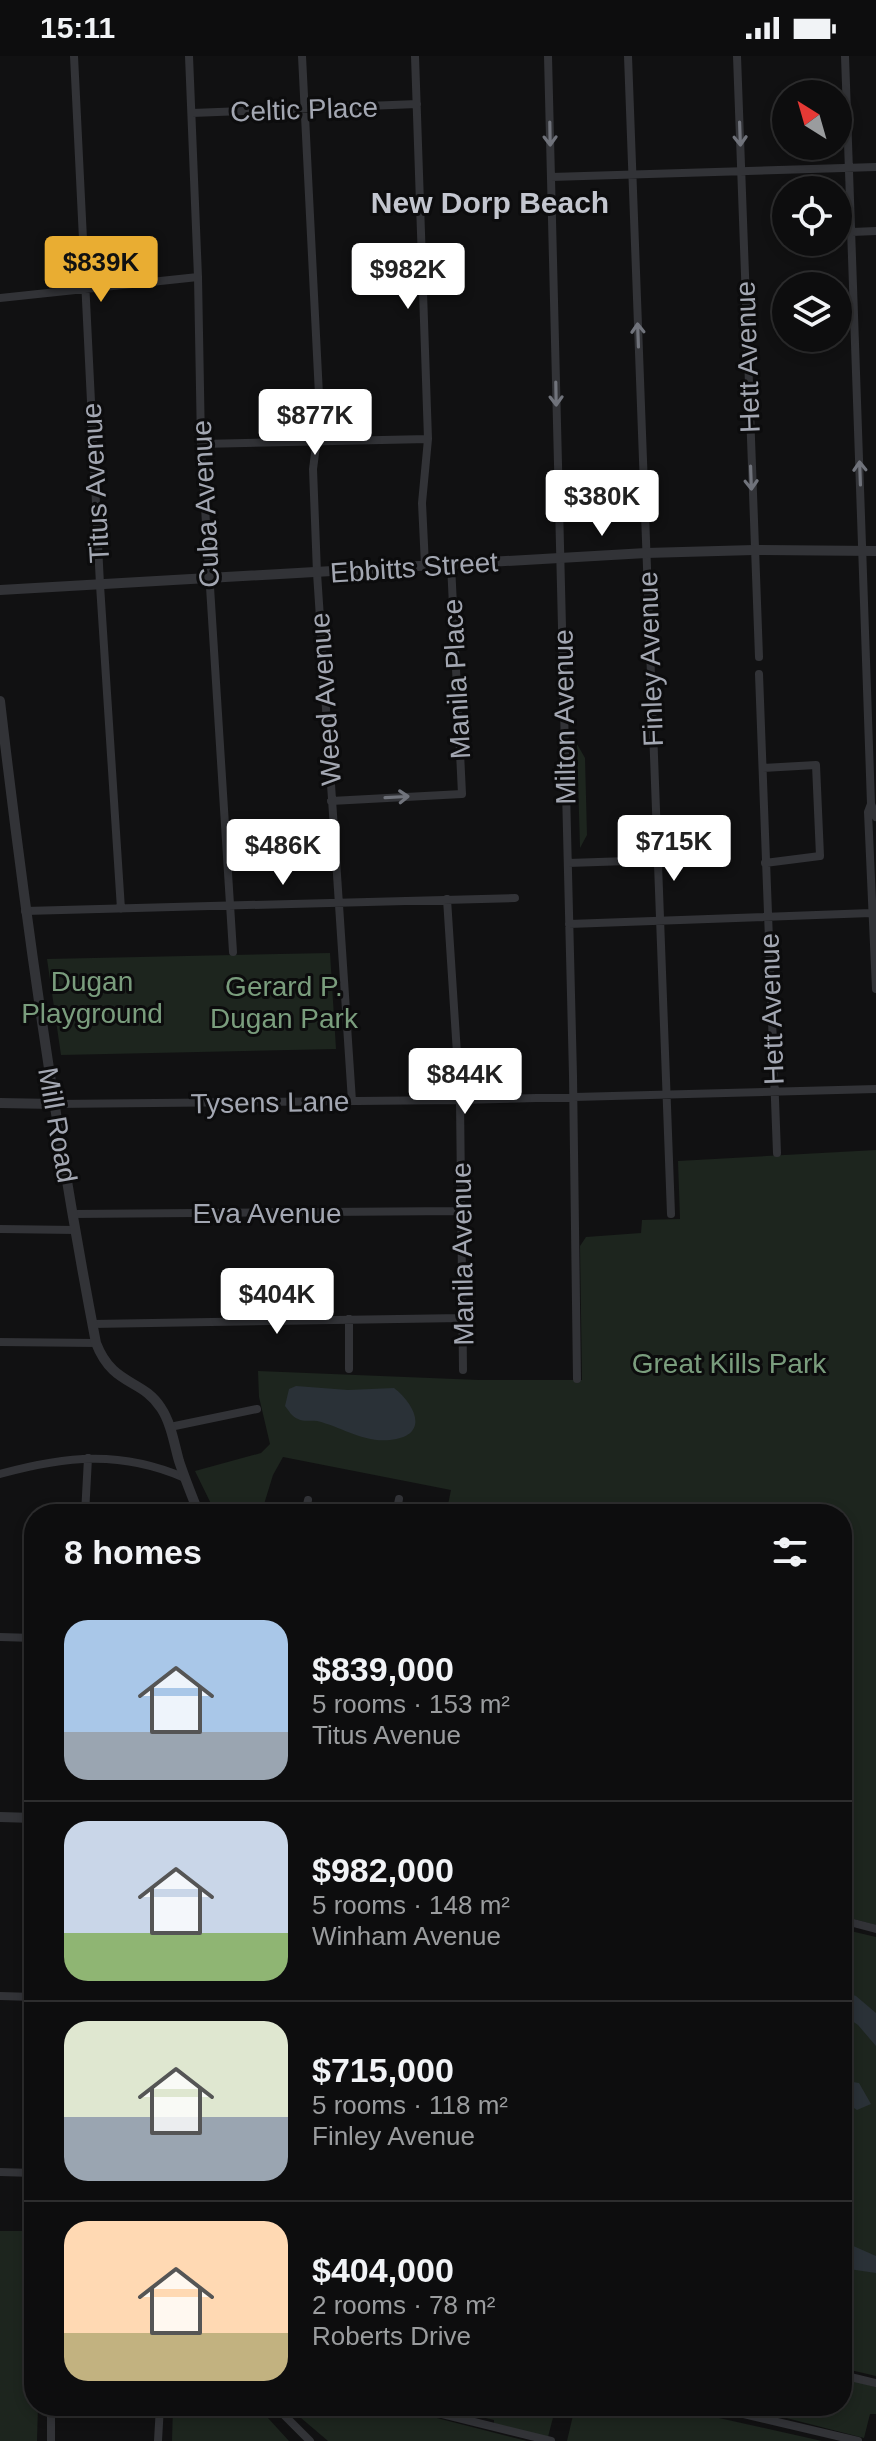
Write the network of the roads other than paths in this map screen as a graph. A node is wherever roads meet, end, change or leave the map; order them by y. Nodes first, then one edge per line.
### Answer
1 (74, 56) edge
2 (189, 56) edge
3 (302, 56) edge
4 (415, 56) edge
5 (548, 56) edge
6 (628, 56) edge
7 (737, 56) edge
8 (845, 56) edge
9 (417, 104) junction
10 (305, 109) junction
11 (192, 113) junction
12 (876, 167) edge
13 (849, 168) junction
14 (741, 171) junction
15 (632, 174) junction
16 (849, 176) edge
17 (551, 177) junction
18 (876, 231) edge
19 (852, 232) joint
20 (198, 277) junction
21 (85, 289) junction
22 (0, 298) edge
23 (428, 439) junction
24 (316, 441) junction
25 (201, 444) junction
26 (754, 550) junction
27 (862, 551) junction
28 (876, 551) edge
29 (646, 553) junction
30 (560, 557) junction
31 (451, 564) junction
32 (425, 565) junction
33 (317, 573) junction
34 (208, 579) junction
35 (100, 585) junction
36 (0, 590) edge
37 (759, 657) dead end
38 (759, 674) dead end
39 (0, 701) edge
40 (763, 768) junction
41 (331, 801) junction
42 (871, 804) junction
43 (876, 817) edge
44 (658, 860) junction
45 (568, 863) junction
46 (765, 863) junction
47 (515, 898) dead end
48 (447, 899) junction
49 (337, 901) junction
50 (230, 905) junction
51 (121, 909) junction
52 (25, 911) junction
53 (871, 913) junction
54 (768, 917) junction
55 (660, 921) junction
56 (569, 924) junction
57 (233, 952) dead end
58 (876, 989) edge
59 (876, 1089) edge
60 (775, 1092) junction
61 (666, 1096) junction
62 (574, 1097) junction
63 (460, 1100) junction
64 (352, 1101) junction
65 (0, 1103) edge
66 (54, 1104) junction
67 (777, 1153) dead end
68 (460, 1211) junction
69 (73, 1214) junction
70 (671, 1214) dead end
71 (0, 1229) edge
72 (76, 1230) junction
73 (462, 1318) junction
74 (349, 1319) junction
75 (92, 1324) junction
76 (0, 1342) edge
77 (96, 1343) junction
78 (349, 1369) dead end
79 (463, 1370) dead end
80 (577, 1379) dead end
81 (257, 1409) dead end
82 (170, 1427) junction
83 (88, 1458) junction
84 (0, 1474) edge
85 (185, 1478) junction
86 (399, 1499) dead end
87 (308, 1500) dead end
88 (86, 1504) edge
89 (195, 1504) edge
90 (307, 1504) edge
91 (398, 1504) edge
92 (0, 1637) edge
93 (24, 1638) edge
94 (0, 1817) edge
95 (24, 1818) edge
96 (852, 1923) edge
97 (876, 1929) edge
98 (0, 1996) edge
99 (24, 1997) edge
100 (0, 2172) edge
101 (24, 2173) edge
102 (852, 2377) edge
103 (876, 2383) edge
104 (51, 2416) edge
105 (159, 2416) edge
106 (284, 2416) edge
107 (450, 2416) edge
108 (752, 2416) edge
109 (305, 2439) edge
110 (51, 2441) edge
111 (158, 2441) edge
112 (551, 2441) edge
113 (858, 2441) edge

1 - 21 street, Titus Avenue
2 - 11 street, Cuba Avenue
3 - 10 street, Weed Avenue
4 - 9 street
5 -> 17 street, Milton Avenue
6 - 15 street, Finley Avenue
7 -> 14 street, Hett Avenue
8 - 13 street
9 - 10 street, Celtic Place
9 - 23 street
10 - 11 street, Celtic Place
10 - 24 street, Weed Avenue
11 - 20 street, Cuba Avenue
12 - 13 street
13 - 14 street
13 - 16 street
14 - 15 street
14 -> 26 street, Hett Avenue
15 - 17 street
29 -> 15 street, Finley Avenue
17 -> 30 street, Milton Avenue
18 - 19 street
27 -> 19 street
20 - 21 street
20 - 25 street, Cuba Avenue
21 - 22 street
21 - 35 street, Titus Avenue
23 - 24 street
23 - 32 street
24 - 25 street
24 - 33 street, Weed Avenue
25 - 34 street, Cuba Avenue
26 - 27 street, Ebbitts Street
26 - 29 street, Ebbitts Street
26 - 37 street, Hett Avenue
27 - 28 street, Ebbitts Street
27 - 42 street
29 - 30 street, Ebbitts Street
29 - 44 street, Finley Avenue
30 - 31 street, Ebbitts Street
30 - 45 street, Milton Avenue
31 - 32 street, Ebbitts Street
41 -> 31 street, Manila Place
32 - 33 street, Ebbitts Street
33 - 34 street, Ebbitts Street
33 - 41 street, Weed Avenue
34 - 35 street, Ebbitts Street
34 - 50 street, Cuba Avenue
35 - 36 street, Ebbitts Street
35 - 51 street, Titus Avenue
38 - 40 street, Hett Avenue
39 - 52 street, Mill Road
40 - 46 street, Hett Avenue
40 - 46 street
41 - 49 street, Weed Avenue
42 - 43 street
42 - 53 street
44 - 45 street
44 - 55 street, Finley Avenue
45 - 56 street, Milton Avenue
46 - 54 street, Hett Avenue
47 - 48 street
48 - 49 street
48 - 63 street, Manila Avenue
49 - 50 street
49 - 64 street, Weed Avenue
50 - 51 street
50 - 57 street, Cuba Avenue
51 - 52 street
52 - 66 street, Mill Road
53 - 54 street
53 - 58 street
54 - 55 street
54 - 60 street, Hett Avenue
55 - 56 street
55 - 61 street, Finley Avenue
56 - 62 street, Milton Avenue
59 - 60 street, Tysens Lane
60 - 61 street, Tysens Lane
60 - 67 street, Hett Avenue
61 - 62 street, Tysens Lane
61 - 70 street, Finley Avenue
62 - 63 street, Tysens Lane
62 - 80 street, Milton Avenue
63 - 64 street, Tysens Lane
63 - 68 street, Manila Avenue
64 - 66 street, Tysens Lane
65 - 66 street, Tysens Lane
66 - 69 street, Mill Road
68 - 69 street, Eva Avenue
68 - 73 street, Manila Avenue
69 - 72 street, Mill Road
71 - 72 street
72 - 75 street, Mill Road
73 - 74 street
73 - 79 street, Manila Avenue
74 - 75 street
74 - 78 street
75 - 77 street, Mill Road
76 - 77 street
77 - 82 street, Mill Road
81 - 82 street
82 - 85 street, Mill Road
83 - 84 street
83 - 85 street
83 - 88 street
85 - 89 street, Mill Road
86 - 91 street
87 - 90 street
92 - 93 street
94 - 95 street
96 - 97 street
98 - 99 street
100 - 101 street
102 - 103 street
104 - 110 street
105 - 111 street
106 - 109 street
107 - 112 street
108 - 113 street

